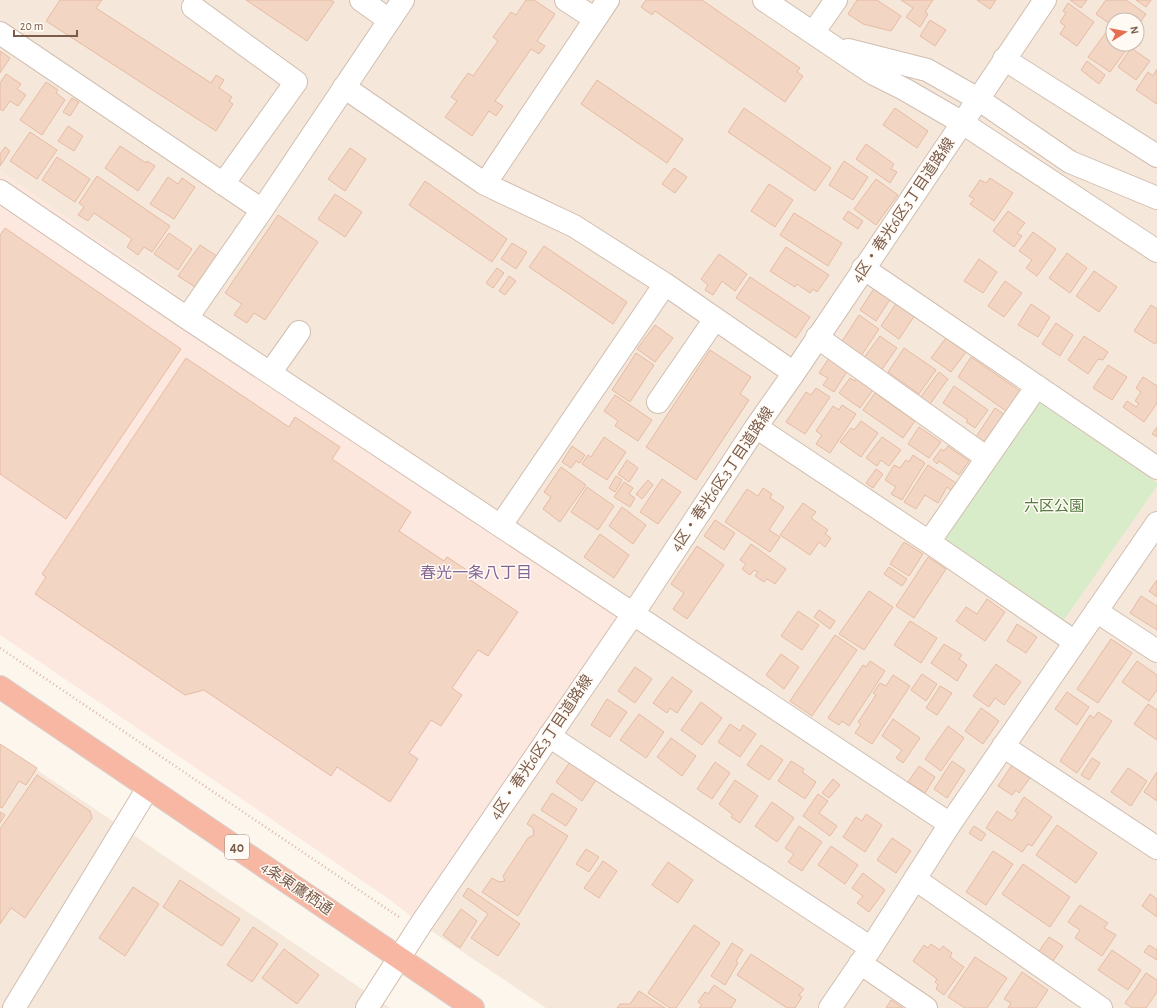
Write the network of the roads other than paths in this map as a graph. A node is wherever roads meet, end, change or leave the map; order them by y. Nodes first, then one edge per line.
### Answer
1 (361, 0) edge
2 (403, 0) edge
3 (566, 0) edge
4 (608, 0) edge
5 (764, 0) edge
6 (836, 0) edge
7 (1045, 0) edge
8 (193, 7) dead end
9 (595, 19) junction
10 (389, 20) junction
11 (0, 33) edge
12 (813, 33) junction
13 (835, 46) junction
14 (1004, 59) junction
15 (344, 87) junction
16 (978, 100) junction
17 (961, 122) junction
18 (1157, 156) edge
19 (223, 184) junction
20 (485, 184) junction
21 (0, 191) edge
22 (1157, 198) edge
23 (262, 210) junction
24 (1157, 251) edge
25 (863, 268) junction
26 (665, 284) junction
27 (187, 318) junction
28 (715, 319) junction
29 (299, 332) dead end
30 (817, 338) junction
31 (794, 372) junction
32 (270, 373) junction
33 (1037, 386) junction
34 (658, 402) dead end
35 (756, 427) junction
36 (987, 458) junction
37 (1157, 468) edge
38 (1157, 523) edge
39 (501, 526) junction
40 (929, 542) junction
41 (1096, 611) junction
42 (633, 614) junction
43 (1075, 642) junction
44 (1157, 651) edge
45 (2, 692) edge
46 (549, 736) junction
47 (1003, 746) junction
48 (148, 788) junction
49 (950, 824) junction
50 (1157, 848) edge
51 (915, 879) junction
52 (866, 956) junction
53 (400, 958) junction
54 (14, 1008) edge
55 (367, 1008) edge
56 (473, 1008) edge
57 (830, 1008) edge
58 (926, 1008) edge
59 (1101, 1008) edge

1 - 10 street
2 - 10 street
3 - 9 street
4 - 9 street
5 - 12 street
6 - 12 street
7 - 14 street, 4区・春光6区3丁目道路線
8 - 19 street
9 - 20 street
10 - 15 street
11 - 19 street
12 - 13 street
13 - 16 street
13 - 17 street
14 - 16 street, 4区・春光6区3丁目道路線
14 - 18 street
15 - 20 street
15 - 23 street
16 - 17 street, 4区・春光6区3丁目道路線
16 - 22 street
17 - 24 street
17 - 25 street, 4区・春光6区3丁目道路線
19 - 23 street
20 - 26 street
21 - 27 street
23 - 27 street
25 - 30 street, 4区・春光6区3丁目道路線
25 - 33 street
26 - 28 street
26 - 39 street
27 - 32 street
28 - 31 street
28 - 34 street
29 - 32 street
30 - 31 street, 4区・春光6区3丁目道路線
30 - 36 street
31 - 35 street, 4区・春光6区3丁目道路線
32 - 39 street
33 - 36 street
33 - 37 street
35 - 40 street
35 - 42 street, 4区・春光6区3丁目道路線
36 - 40 street
38 - 41 street
39 - 42 street
40 - 43 street
41 - 43 street
41 - 44 street
42 - 46 street, 4区・春光6区3丁目道路線
42 - 49 street
43 - 47 street
45 - 48 highway, 4条東鷹栖通 / 40
46 - 52 street
46 - 53 street, 4区・春光6区3丁目道路線
47 - 49 street
47 - 50 street
48 - 53 highway, 4条東鷹栖通 / 40
48 - 54 street
49 - 51 street
51 - 52 street
51 - 59 street
52 - 57 street
52 - 58 street
53 - 55 street, 4区・春光6区3丁目道路線
53 - 56 highway, 4条東鷹栖通 / 40

